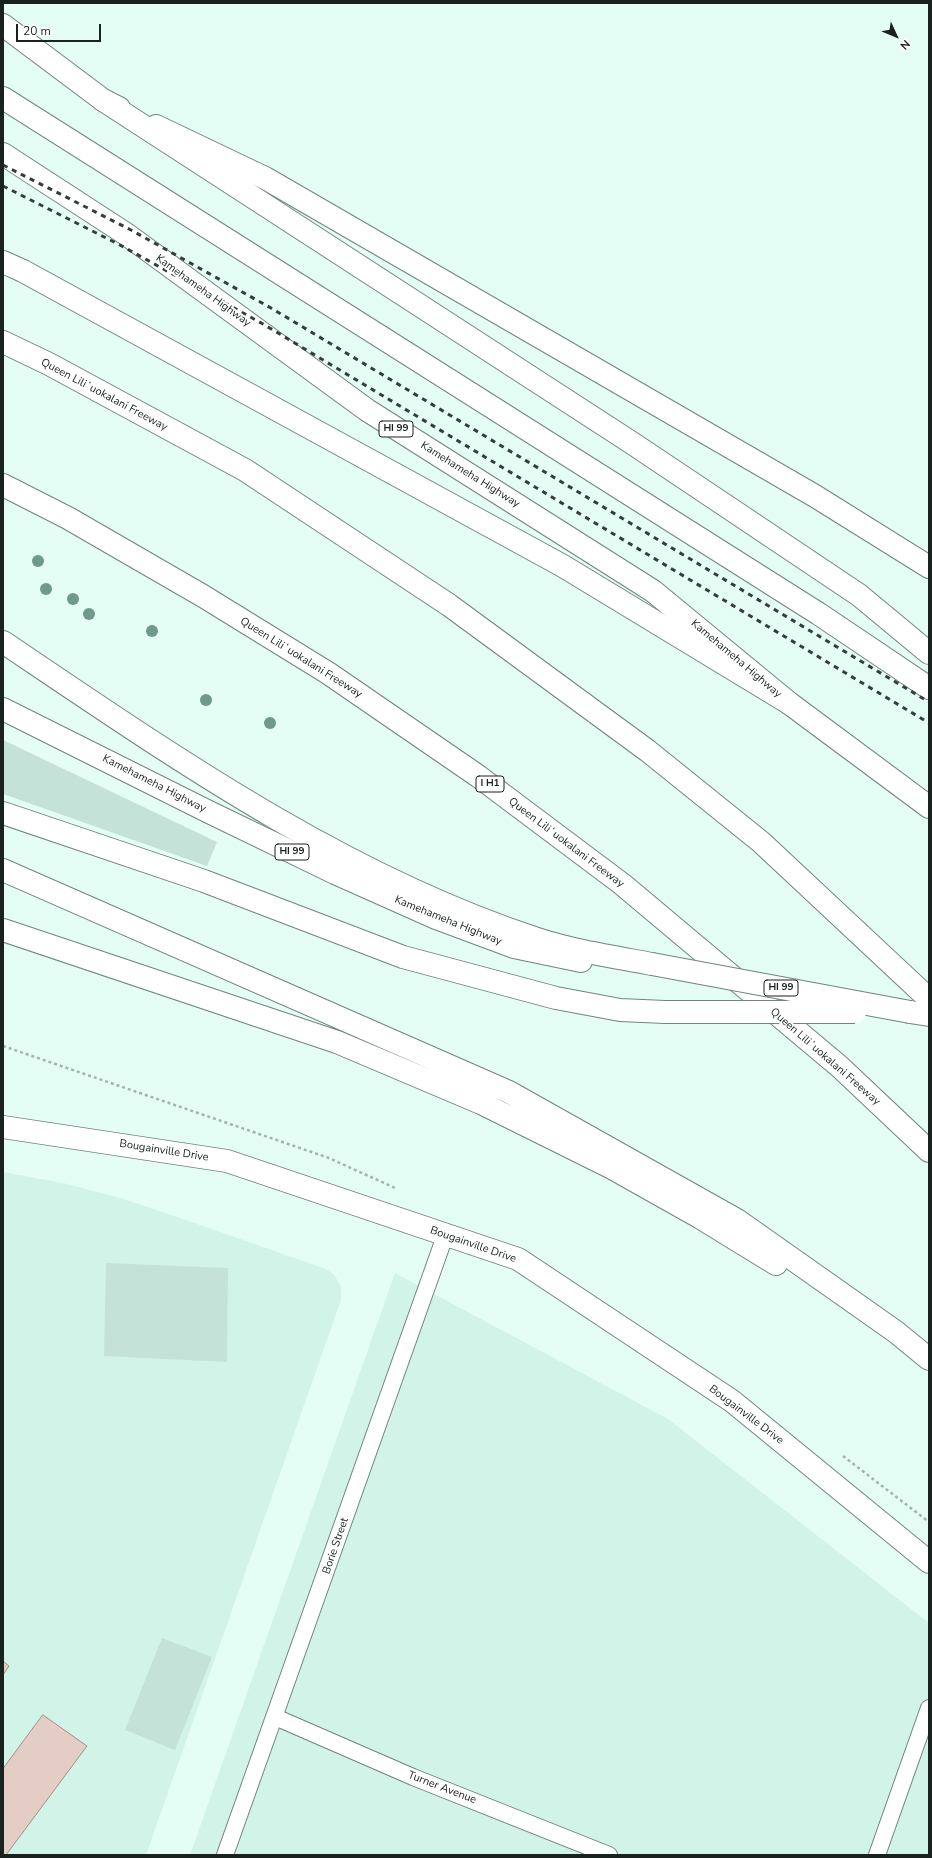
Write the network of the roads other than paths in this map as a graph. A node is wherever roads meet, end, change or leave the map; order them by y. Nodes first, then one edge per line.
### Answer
1 (3, 25) edge
2 (3, 98) edge
3 (103, 100) junction
4 (3, 154) edge
5 (3, 262) edge
6 (3, 342) edge
7 (3, 485) edge
8 (929, 567) edge
9 (3, 642) edge
10 (929, 653) edge
11 (929, 688) edge
12 (789, 704) junction
13 (3, 709) edge
14 (928, 806) edge
15 (3, 813) edge
16 (3, 870) edge
17 (3, 930) edge
18 (584, 956) junction
19 (929, 999) edge
20 (920, 1014) edge
21 (3, 1127) edge
22 (929, 1151) edge
23 (445, 1236) junction
24 (929, 1359) edge
25 (929, 1372) edge
26 (929, 1562) edge
27 (929, 1708) edge
28 (275, 1717) junction
29 (225, 1855) edge
30 (609, 1855) edge
31 (877, 1855) edge

1 - 3 main road
2 - 11 main road
3 - 8 main road
3 - 10 main road
4 - 12 main road, Kamehameha Highway / HI 99
5 - 12 main road
6 - 19 main road, Queen Liliʻuokalani Freeway
7 - 22 main road, Queen Liliʻuokalani Freeway / I H1
9 - 18 main road
12 - 14 main road, Kamehameha Highway / HI 99
13 - 18 main road, Kamehameha Highway / HI 99
15 - 20 main road, bridge
16 - 24 main road
17 - 25 main road
18 - 20 main road, HI 99, bridge
21 - 23 main road, Bougainville Drive
23 - 26 main road, Bougainville Drive
23 - 28 lane, Borie Street
27 - 31 lane
28 - 29 lane, Borie Street
28 - 30 lane, Turner Avenue

